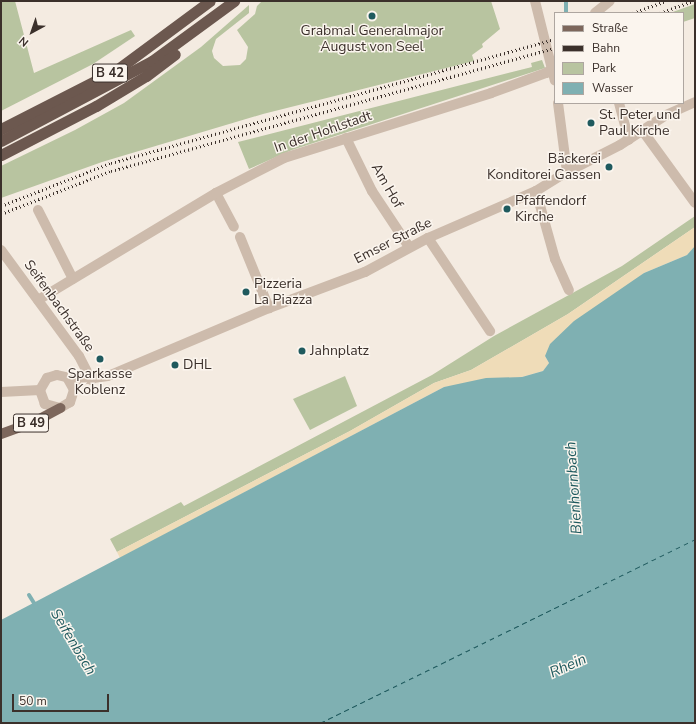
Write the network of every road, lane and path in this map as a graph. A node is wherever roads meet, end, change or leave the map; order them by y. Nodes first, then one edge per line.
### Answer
1 (210, 1) edge
2 (234, 1) edge
3 (535, 1) edge
4 (610, 1) edge
5 (596, 12) edge
6 (214, 18) junction
7 (554, 69) edge
8 (695, 102) edge
9 (558, 104) edge
10 (619, 104) edge
11 (1, 129) edge
12 (642, 130) junction
13 (346, 138) junction
14 (629, 140) junction
15 (1, 141) edge
16 (1, 155) edge
17 (567, 172) junction
18 (536, 192) junction
19 (216, 193) junction
20 (695, 203) edge
21 (38, 210) dead end
22 (234, 227) dead end
23 (240, 237) dead end
24 (428, 238) junction
25 (408, 247) junction
26 (1, 250) edge
27 (73, 279) junction
28 (569, 290) dead end
29 (38, 300) junction
30 (269, 308) junction
31 (490, 331) dead end
32 (68, 379) junction
33 (92, 380) junction
34 (40, 390) junction
35 (74, 390) junction
36 (1, 392) edge
37 (60, 408) junction
38 (1, 434) edge

1 - 11 highway, B 42
2 - 6 highway, B 42
3 - 7 street
4 - 5 street
6 - 15 highway, B 42
6 - 16 highway
7 - 13 street, In der Hohlstadt
8 - 12 street, Emser Straße
9 - 17 street
10 - 14 street
12 - 14 street, Emser Straße
12 - 20 street
13 - 19 street, In der Hohlstadt
13 - 25 street, Am Hof
14 - 17 street, Emser Straße
17 - 18 street, Emser Straße
18 - 24 street, Emser Straße
18 - 28 street
19 - 22 street
19 - 27 street, In der Hohlstadt
21 - 27 street
23 - 30 street
24 - 25 street, Emser Straße
24 - 31 street
25 - 30 street, Emser Straße
26 - 29 street, Seifenbachstraße
27 - 29 street, In der Hohlstadt
29 - 33 street, Seifenbachstraße
30 - 33 street, Emser Straße
32 - 33 street, Emser Straße
32 - 34 street, Emser Straße
32 - 35 street
33 - 35 street, Emser Straße
34 - 36 street
34 - 37 street
35 - 37 street, Emser Straße
37 - 38 main road, B 49

